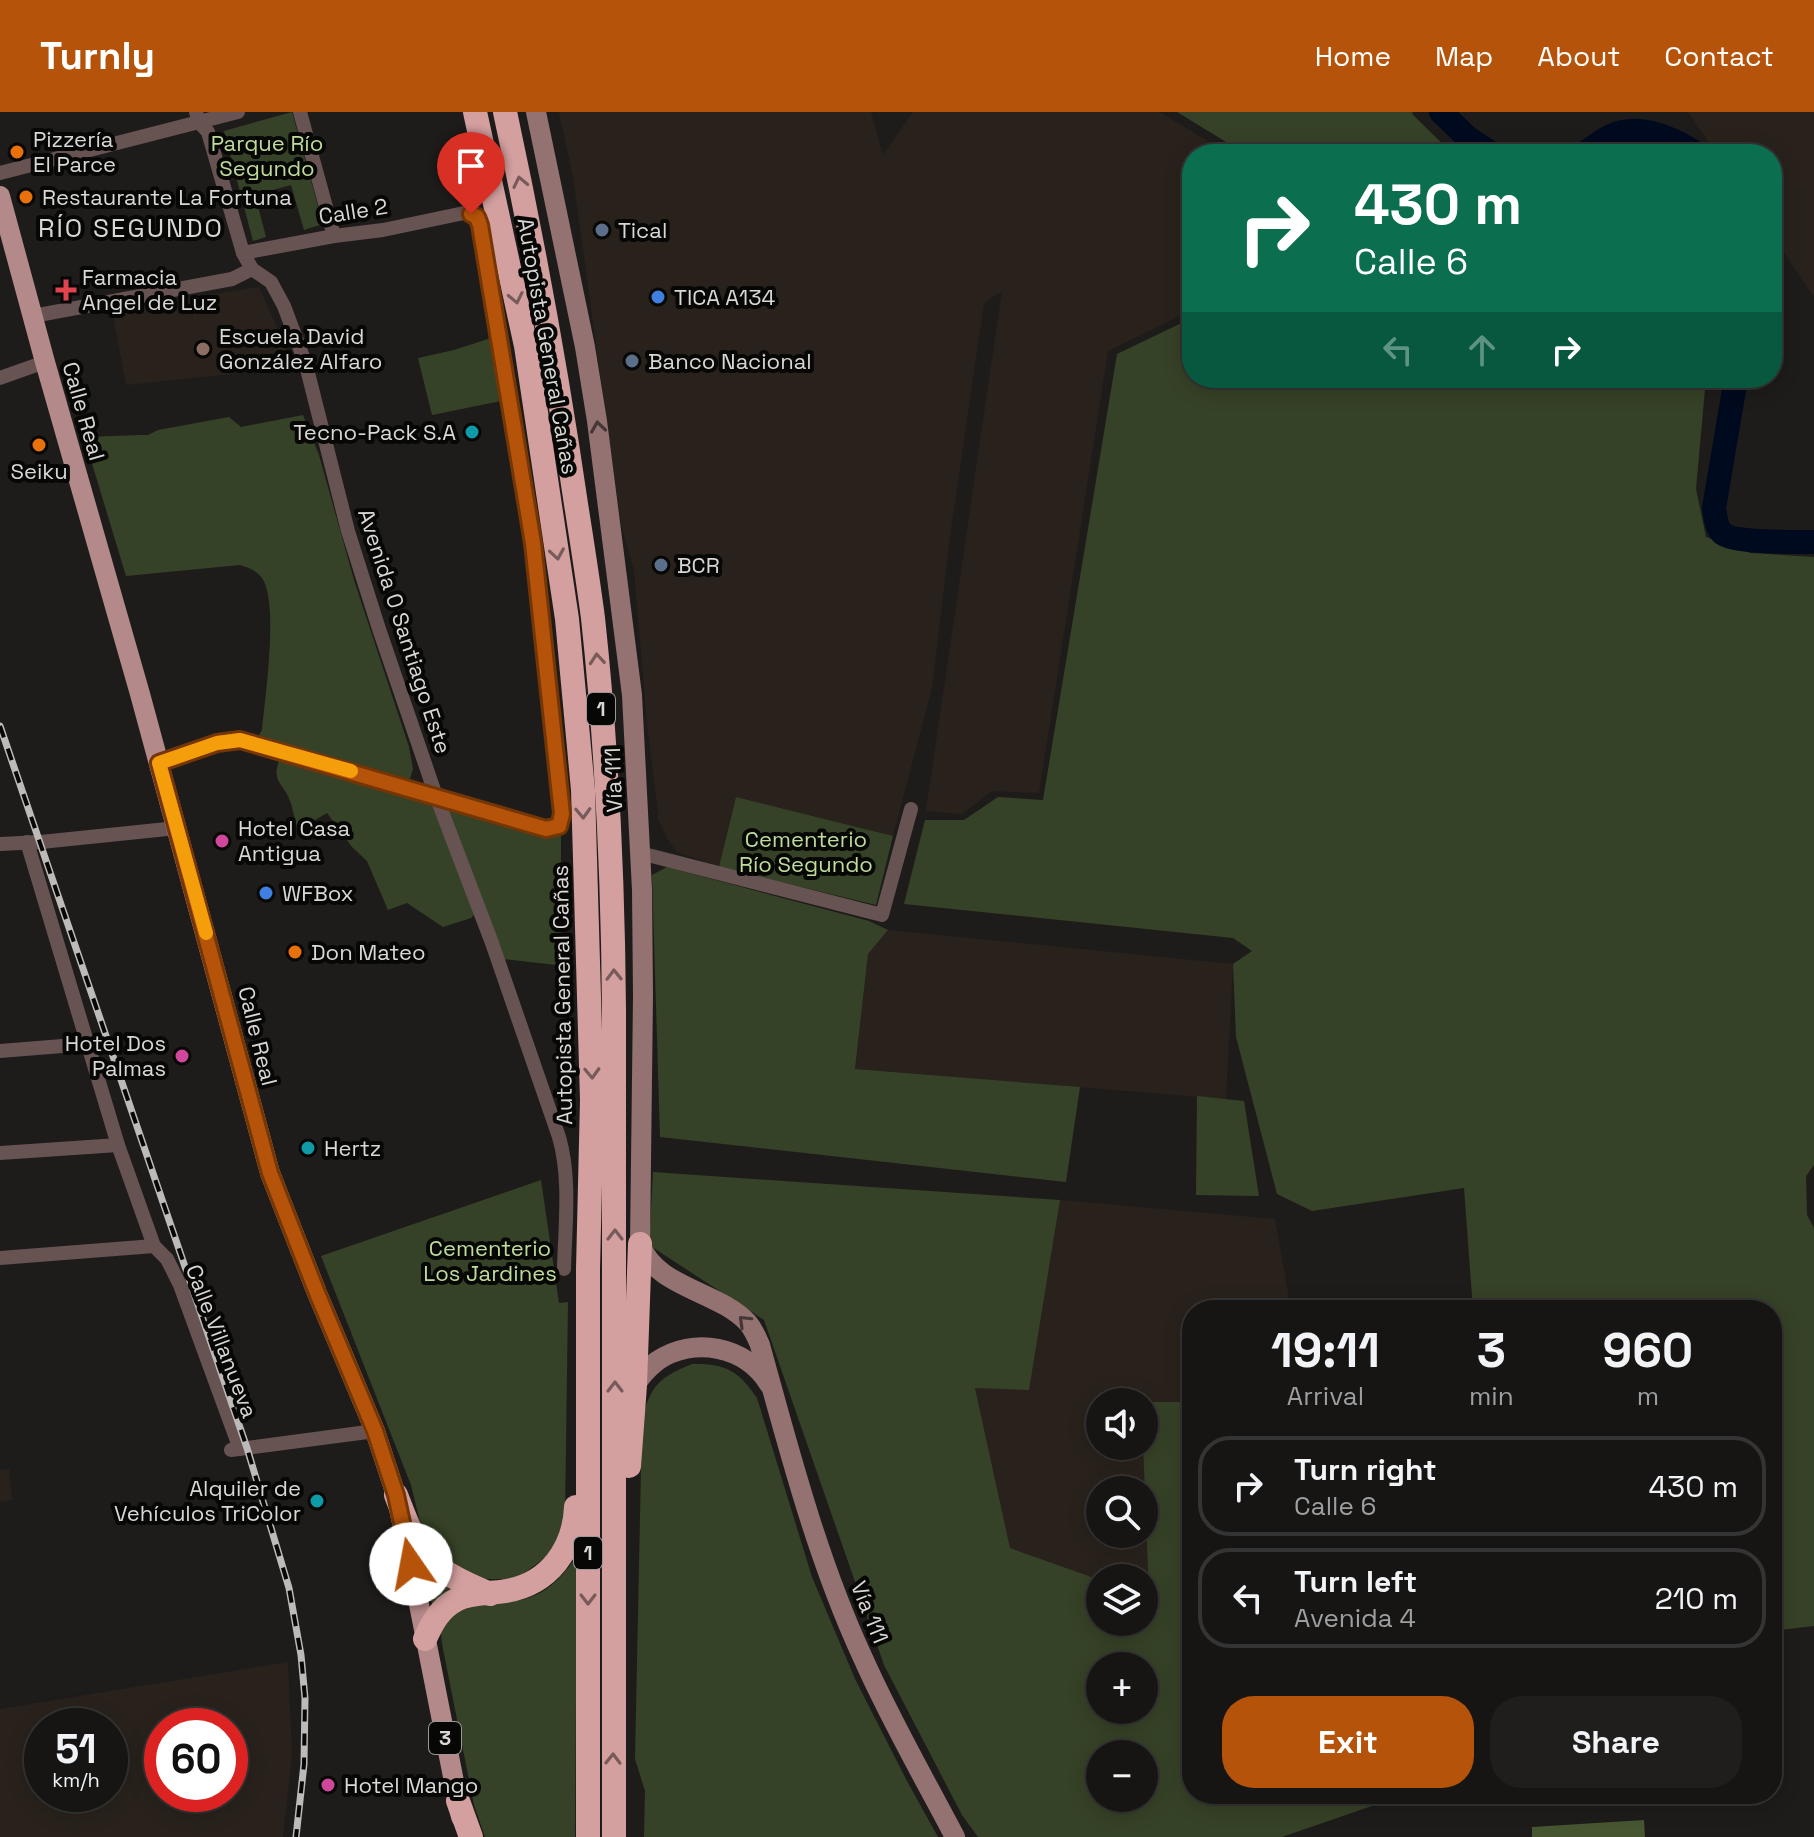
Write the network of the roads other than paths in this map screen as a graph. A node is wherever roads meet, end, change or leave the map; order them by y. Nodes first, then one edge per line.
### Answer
1 (238, 112) edge
2 (300, 112) edge
3 (475, 112) edge
4 (505, 112) edge
5 (536, 112) edge
6 (198, 117) edge
7 (0, 173) edge
8 (0, 196) edge
9 (334, 236) junction
10 (243, 253) junction
11 (252, 269) junction
12 (33, 316) junction
13 (45, 362) junction
14 (0, 378) edge
15 (159, 763) junction
16 (436, 796) junction
17 (911, 809) dead end
18 (177, 828) junction
19 (27, 842) junction
20 (0, 844) edge
21 (640, 853) junction
22 (87, 1044) junction
23 (0, 1051) edge
24 (118, 1145) junction
25 (0, 1153) edge
26 (640, 1244) junction
27 (154, 1246) junction
28 (0, 1258) edge
29 (576, 1269) junction
30 (635, 1385) junction
31 (773, 1392) junction
32 (375, 1431) junction
33 (396, 1495) junction
34 (490, 1594) junction
35 (425, 1639) junction
36 (614, 1681) junction
37 (458, 1801) junction
38 (465, 1837) edge
39 (471, 1837) edge
40 (588, 1837) edge
41 (614, 1837) edge
42 (955, 1837) edge

1 - 6 street
2 - 9 street
3 -> 29 highway, Autopista General Cañas / 1
36 -> 4 highway, Autopista General Cañas / 1
21 -> 5 main road, Vía 111
6 - 7 street
6 - 10 street, Avenida 0 Santiago Este
8 - 12 main road, Calle Real / 3
9 - 10 street, Calle 2
9 - 16 street, Calle 2
10 - 11 street, Avenida 0 Santiago Este
11 - 12 street
11 - 16 street, Avenida 0 Santiago Este
12 - 13 main road, Calle Real / 3
13 - 14 street
13 - 15 main road, Calle Real / 3
15 - 16 street
15 - 18 main road, Calle Real / 3
16 - 29 street, Avenida 0 Santiago Este
17 - 21 street
18 - 19 street
18 - 32 main road, Calle Real / 3
19 - 20 street
19 - 22 street, Calle Villanueva
21 - 26 main road, Vía 111
22 - 23 street
22 - 24 street, Calle Villanueva
24 - 25 street
24 - 27 street, Calle Villanueva
26 - 30 highway
31 -> 26 main road, Vía 111
27 - 28 street
27 - 32 street, Calle Villanueva
29 - 34 highway
29 -> 40 highway, Autopista General Cañas / 1
30 - 31 main road, Vía 111
30 - 36 highway
31 - 42 main road, Vía 111
32 - 33 main road, Calle Real / 3
33 - 34 highway
33 - 35 main road, Calle Real / 3
34 - 35 highway
35 - 37 main road, Calle Real / 3
41 -> 36 highway, Autopista General Cañas / 1
37 - 38 main road, Calle Real / 3
37 - 39 highway

